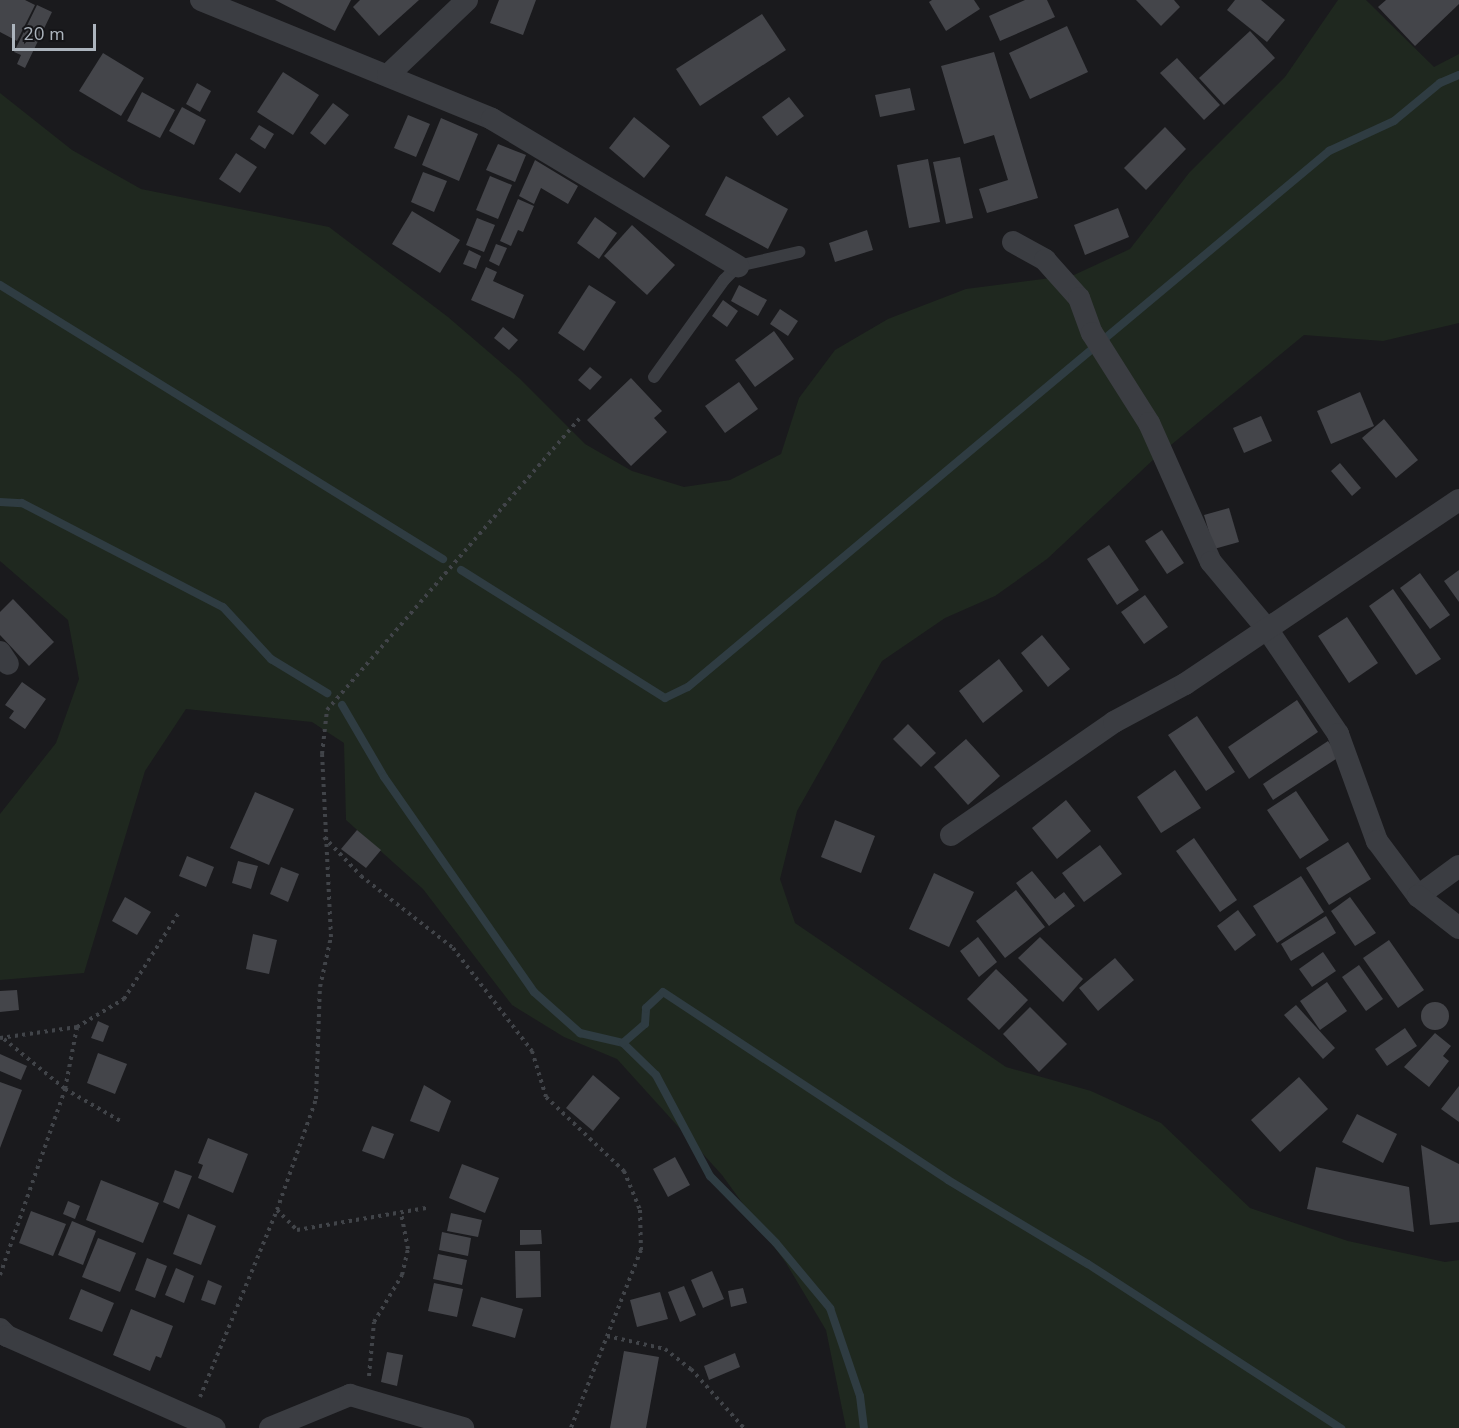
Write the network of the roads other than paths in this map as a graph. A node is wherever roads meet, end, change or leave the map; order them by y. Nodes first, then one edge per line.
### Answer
1 (201, 0) edge
2 (467, 0) edge
3 (388, 75) junction
4 (1013, 242) dead end
5 (799, 252) dead end
6 (738, 266) junction
7 (654, 377) dead end
8 (1459, 500) edge
9 (1267, 629) junction
10 (951, 835) dead end
11 (1459, 866) edge
12 (1418, 896) junction
13 (1459, 928) edge
14 (2, 1337) edge
15 (215, 1428) edge
16 (270, 1428) edge
17 (463, 1428) edge

1 - 3 street
2 - 3 street
3 - 6 street
4 - 9 street
5 - 6 lane
6 - 7 lane
8 - 9 street
9 - 10 street
9 - 12 street
11 - 12 street
12 - 13 street
14 - 15 street
16 - 17 street

